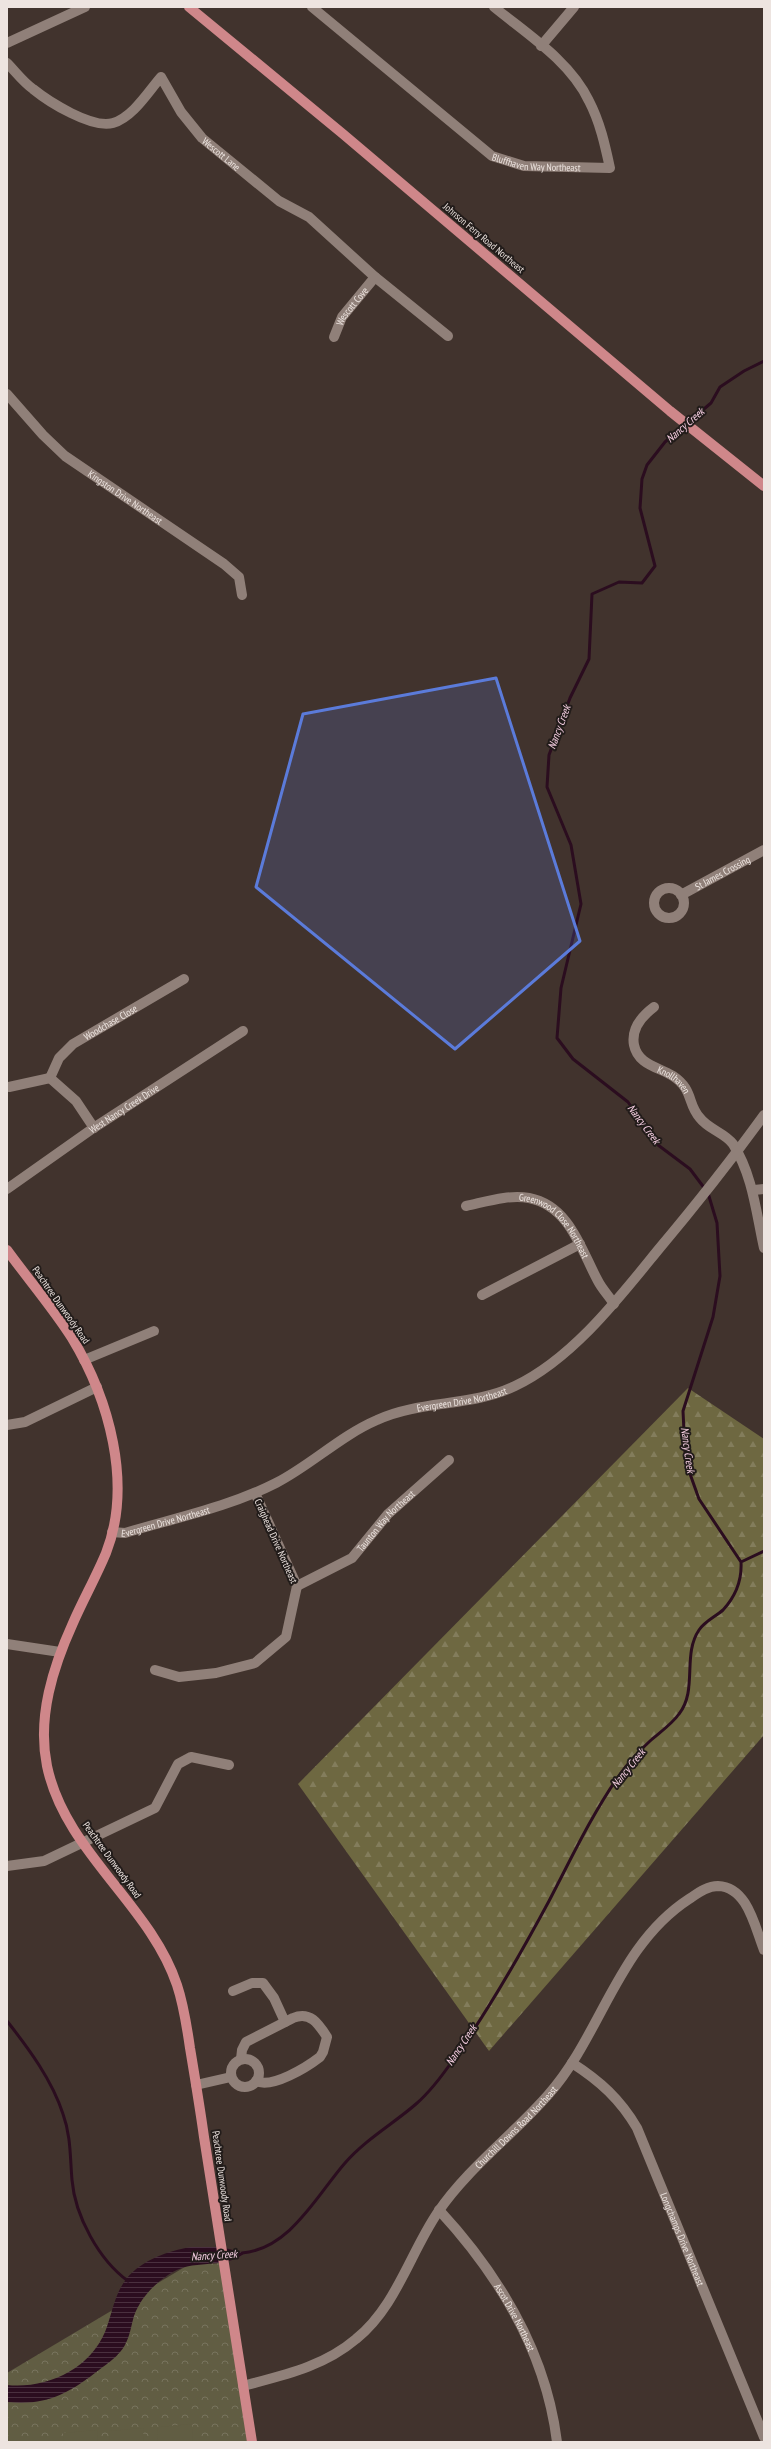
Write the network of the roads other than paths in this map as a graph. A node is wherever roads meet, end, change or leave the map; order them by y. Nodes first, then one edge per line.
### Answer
1 (85, 7) edge
2 (189, 7) edge
3 (312, 7) edge
4 (494, 7) edge
5 (574, 7) edge
6 (72, 10) edge
7 (7, 43) edge
8 (541, 46) junction
9 (7, 63) edge
10 (375, 277) junction
11 (448, 336) dead end
12 (334, 337) dead end
13 (7, 394) edge
14 (764, 486) edge
15 (242, 595) dead end
16 (764, 850) edge
17 (681, 895) dead end
18 (184, 979) dead end
19 (654, 1007) dead end
20 (243, 1031) dead end
21 (50, 1078) junction
22 (9, 1087) dead end
23 (764, 1115) edge
24 (94, 1128) junction
25 (737, 1153) junction
26 (7, 1189) edge
27 (759, 1190) edge
28 (466, 1206) dead end
29 (580, 1244) junction
30 (764, 1248) edge
31 (7, 1250) edge
32 (482, 1295) dead end
33 (614, 1304) junction
34 (154, 1330) dead end
35 (84, 1360) junction
36 (97, 1387) junction
37 (7, 1424) edge
38 (449, 1460) dead end
39 (255, 1493) junction
40 (112, 1532) junction
41 (297, 1586) junction
42 (7, 1644) edge
43 (60, 1652) junction
44 (155, 1670) dead end
45 (229, 1765) dead end
46 (83, 1843) junction
47 (7, 1866) edge
48 (764, 1950) edge
49 (233, 1991) dead end
50 (285, 2022) junction
51 (241, 2058) junction
52 (572, 2063) junction
53 (231, 2077) junction
54 (256, 2081) junction
55 (196, 2086) junction
56 (439, 2210) junction
57 (243, 2386) junction
58 (764, 2437) edge
59 (252, 2442) edge
60 (557, 2442) edge

1 - 6 street
2 - 14 main road, Johnson Ferry Road Northeast
3 - 8 street, Bluffhaven Way Northeast
4 - 8 street, Bluffhaven Way Northeast
5 - 8 street
6 - 7 street
9 - 10 street, Wescott Lane
10 - 11 street, Wescott Lane
10 - 12 street, Wescott Cove
13 - 15 street, Kingston Drive Northeast
16 - 17 street, St James Crossing
18 - 21 street, Woodchase Close
19 - 25 street, Knollhaven
20 - 24 street, West Nancy Creek Drive
21 - 22 street
21 - 24 street
23 - 25 street, Evergreen Drive Northeast
24 - 26 street, West Nancy Creek Drive
25 - 27 street, Knollhaven
25 - 33 street, Evergreen Drive Northeast
27 - 30 street, Knollhaven
28 - 29 street, Greenwood Close Northeast
29 - 32 street
29 - 33 street, Greenwood Close Northeast
31 - 35 main road, Peachtree Dunwoody Road
33 - 39 street, Evergreen Drive Northeast
34 - 35 street
35 - 36 main road, Peachtree Dunwoody Road
36 - 37 street
36 - 40 main road, Peachtree Dunwoody Road
38 - 41 street, Taunton Way Northeast
39 - 40 street, Evergreen Drive Northeast
39 - 41 street, Craighead Drive Northeast
40 - 43 main road, Peachtree Dunwoody Road
41 - 44 street, Craighead Drive Northeast
42 - 43 street
43 - 46 main road, Peachtree Dunwoody Road
45 - 46 street
46 - 47 street
46 - 55 main road, Peachtree Dunwoody Road
48 - 52 street, Churchill Downs Road Northeast
49 - 50 street
50 - 51 street
50 - 54 street
51 - 53 street
51 - 54 street
52 - 56 street, Churchill Downs Road Northeast
52 - 58 street, Longchamps Drive Northeast
53 - 54 street
53 - 55 street
55 - 57 main road, Peachtree Dunwoody Road
56 - 57 street, Churchill Downs Road Northeast
56 - 60 street, Ascot Drive Northeast
57 - 59 main road, Peachtree Dunwoody Road

